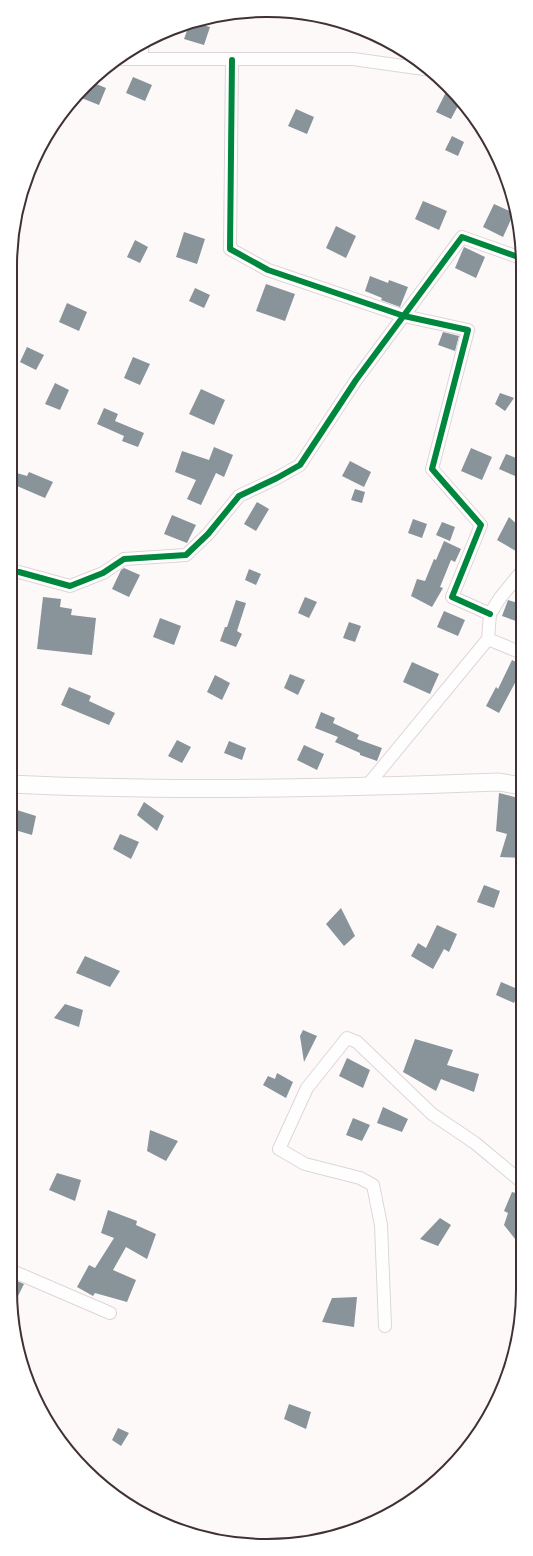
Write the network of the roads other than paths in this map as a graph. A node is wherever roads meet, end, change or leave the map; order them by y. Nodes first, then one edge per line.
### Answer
1 (142, 50) edge
2 (128, 59) edge
3 (141, 59) junction
4 (232, 60) junction
5 (417, 68) edge
6 (515, 256) edge
7 (404, 316) junction
8 (17, 572) edge
9 (516, 579) edge
10 (490, 614) junction
11 (488, 639) junction
12 (516, 651) edge
13 (17, 784) edge
14 (516, 785) edge
15 (367, 786) junction
16 (516, 1177) edge
17 (17, 1273) edge
18 (110, 1313) dead end
19 (385, 1326) dead end

1 - 3 street
2 - 3 street
3 - 4 street
4 - 5 street
4 - 7 street
6 - 7 street
7 - 8 street
7 - 10 street
9 - 10 street
10 - 11 street
11 - 12 street
11 - 15 street
13 - 15 street
14 - 15 street
16 - 19 street
17 - 18 street

